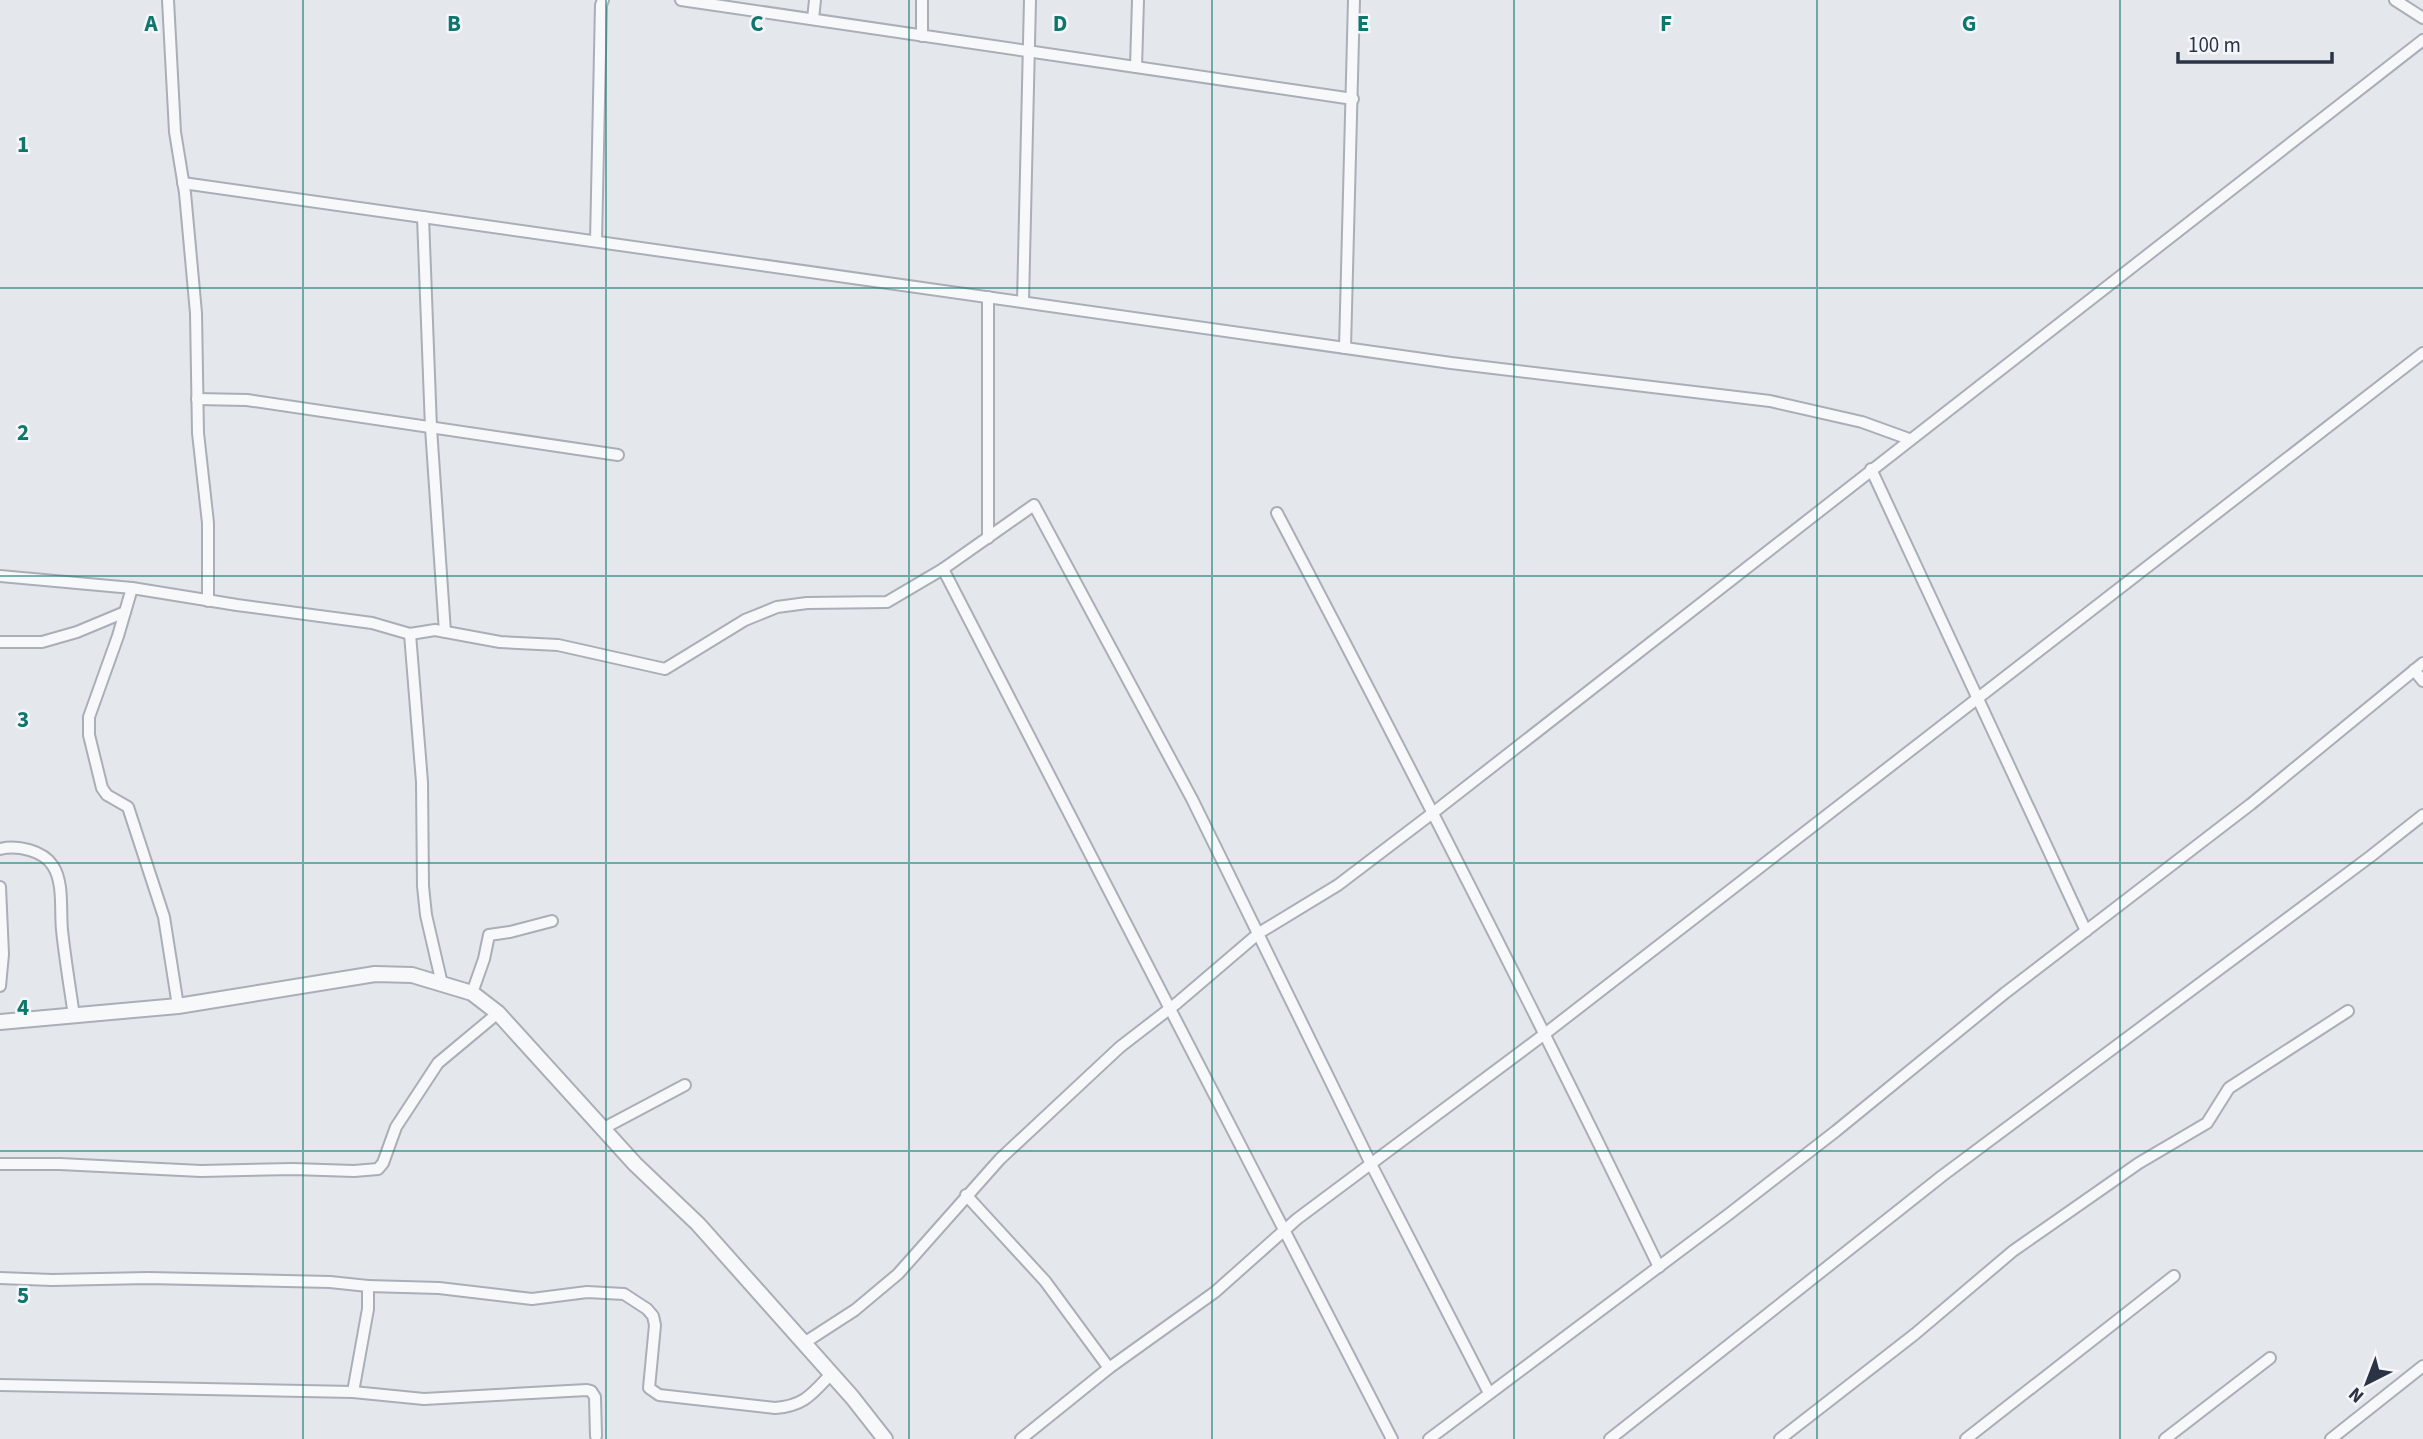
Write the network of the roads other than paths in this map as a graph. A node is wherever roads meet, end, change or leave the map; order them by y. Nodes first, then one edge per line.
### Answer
1 (168, 0) edge
2 (603, 0) edge
3 (681, 0) edge
4 (815, 0) edge
5 (922, 0) edge
6 (1030, 0) edge
7 (1138, 0) edge
8 (1354, 0) edge
9 (2395, 0) edge
10 (2423, 18) edge
11 (813, 19) junction
12 (922, 36) junction
13 (2423, 40) edge
14 (1028, 51) junction
15 (1136, 67) junction
16 (1353, 99) junction
17 (183, 183) junction
18 (423, 217) junction
19 (596, 242) junction
20 (988, 297) junction
21 (1023, 302) junction
22 (1345, 348) junction
23 (2423, 353) edge
24 (197, 399) junction
25 (431, 428) junction
26 (1909, 439) junction
27 (618, 455) dead end
28 (1871, 469) junction
29 (1277, 513) dead end
30 (988, 538) junction
31 (943, 569) junction
32 (0, 576) edge
33 (132, 588) junction
34 (208, 601) junction
35 (125, 612) junction
36 (445, 632) junction
37 (410, 634) junction
38 (0, 642) edge
39 (2418, 666) edge
40 (2423, 681) edge
41 (1978, 697) junction
42 (1434, 811) junction
43 (2423, 815) edge
44 (0, 849) edge
45 (0, 887) edge
46 (552, 921) dead end
47 (2086, 931) junction
48 (1259, 933) junction
49 (442, 984) junction
50 (0, 986) edge
51 (472, 993) junction
52 (178, 1006) junction
53 (1170, 1008) junction
54 (2348, 1011) dead end
55 (498, 1013) junction
56 (74, 1016) junction
57 (0, 1022) edge
58 (1546, 1034) junction
59 (685, 1085) dead end
60 (604, 1128) junction
61 (0, 1164) edge
62 (1371, 1164) junction
63 (966, 1195) junction
64 (1285, 1230) junction
65 (1659, 1267) junction
66 (2174, 1276) dead end
67 (0, 1278) edge
68 (368, 1286) junction
69 (804, 1343) junction
70 (2270, 1358) dead end
71 (2423, 1366) edge
72 (1109, 1368) junction
73 (831, 1374) junction
74 (0, 1385) edge
75 (353, 1392) junction
76 (1489, 1393) junction
77 (596, 1436) dead end
78 (1434, 1437) edge
79 (885, 1439) edge
80 (1021, 1439) edge
81 (1392, 1439) edge
82 (1610, 1439) edge
83 (1780, 1439) edge
84 (1966, 1439) edge
85 (2165, 1439) edge
86 (2331, 1439) edge

1 - 17 street
2 - 19 street
3 - 11 street
4 - 11 street
5 - 12 street
6 - 14 street
7 - 15 street
8 - 16 street
9 - 10 street
11 - 12 street
12 - 14 street
13 - 26 street
14 - 15 street
14 - 21 street
15 - 16 street
16 - 22 street
17 - 18 street
17 - 24 street
18 - 19 street
18 - 25 street
19 - 20 street
20 - 21 street
20 - 30 street
21 - 22 street
22 - 26 street
23 - 41 street
24 - 25 street
24 - 34 street
25 - 27 street
25 - 36 street
26 - 28 street
28 - 41 street
28 - 42 street
29 - 42 street
30 - 31 street
30 - 48 street
31 - 36 street
31 - 53 street
32 - 33 street
33 - 34 street
33 - 35 street
34 - 37 street
35 - 38 street
35 - 52 street
36 - 37 street
37 - 49 street
39 - 40 street
39 - 47 street
41 - 47 street
41 - 58 street
42 - 48 street
42 - 58 street
43 - 82 street
44 - 56 street
45 - 50 street
46 - 51 street
47 - 65 street
48 - 53 street
48 - 62 street
49 - 51 street
49 - 52 street
51 - 55 street
52 - 56 street
53 - 63 street
53 - 64 street
54 - 83 street
55 - 60 street
55 - 61 street
56 - 57 street
58 - 62 street
58 - 65 street
59 - 60 street
60 - 69 street
62 - 64 street
62 - 76 street
63 - 69 street
63 - 72 street
64 - 72 street
64 - 81 street
65 - 76 street
66 - 84 street
67 - 68 street
68 - 73 street
68 - 75 street
69 - 73 street
70 - 85 street
71 - 86 street
72 - 80 street
73 - 79 street
74 - 75 street
75 - 77 street
76 - 78 street

